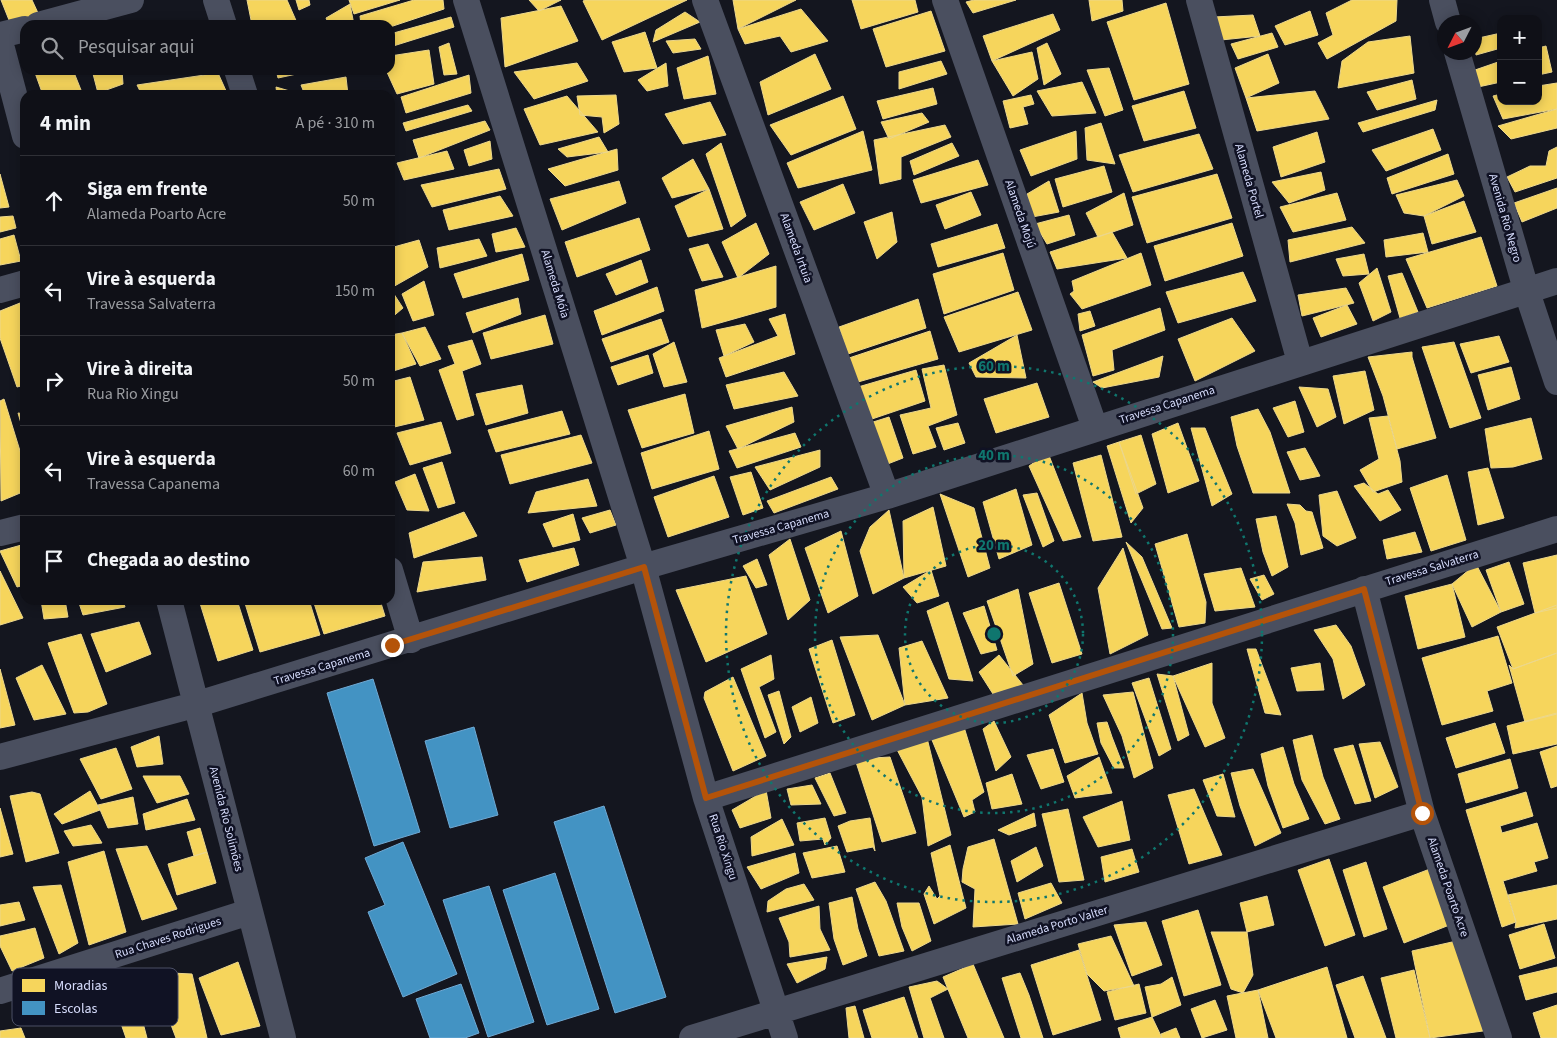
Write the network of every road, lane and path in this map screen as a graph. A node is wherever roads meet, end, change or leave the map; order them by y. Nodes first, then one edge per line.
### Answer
1 (131, 0) edge
2 (216, 0) edge
3 (466, 0) edge
4 (705, 0) edge
5 (945, 0) edge
6 (1199, 0) edge
7 (1442, 0) edge
8 (1446, 15) edge
9 (57, 20) edge
10 (222, 20) edge
11 (20, 29) edge
12 (0, 35) edge
13 (0, 41) edge
14 (1459, 60) edge
15 (239, 75) edge
16 (243, 90) edge
17 (20, 117) edge
18 (1557, 281) edge
19 (20, 284) edge
20 (1526, 289) junction
21 (0, 290) edge
22 (1300, 362) junction
23 (1557, 382) edge
24 (1095, 428) junction
25 (887, 496) junction
26 (20, 528) edge
27 (1557, 529) edge
28 (0, 533) edge
29 (644, 567) junction
30 (395, 587) edge
31 (1364, 589) junction
32 (170, 605) edge
33 (411, 640) junction
34 (198, 704) junction
35 (0, 757) edge
36 (706, 798) junction
37 (1422, 813) junction
38 (250, 912) junction
39 (73, 968) edge
40 (12, 987) edge
41 (0, 991) edge
42 (778, 1012) junction
43 (283, 1038) edge
44 (692, 1038) edge
45 (785, 1038) edge
46 (1499, 1038) edge

1 - 9 street
2 - 10 street
3 - 29 street, Alameda Móia
4 - 25 street, Alameda Irtuia
5 - 24 street, Alameda Mojú
6 - 22 street, Alameda Portel
7 - 8 street
11 - 12 street
13 - 17 street
14 - 20 street, Avenida Rio Negro
15 - 16 street
18 - 20 street, Travessa Capanema
19 - 21 street
20 - 22 street, Travessa Capanema
20 - 23 street, Avenida Rio Negro
22 - 24 street, Travessa Capanema
24 - 25 street, Travessa Capanema
25 - 29 street, Travessa Capanema
26 - 28 street
27 - 31 street, Travessa Salvaterra
29 - 33 street, Travessa Capanema
29 - 36 street, Rua Rio Xingu
30 - 33 street
31 - 36 street, Travessa Salvaterra
31 - 37 street, Alameda Poarto Acre
32 - 34 street, Avenida Rio Solimões
33 - 34 street, Travessa Capanema
34 - 35 street, Travessa Capanema
34 - 38 street, Avenida Rio Solimões
36 - 42 street, Rua Rio Xingu
37 - 42 street, Alameda Porto Valter
37 - 46 street, Alameda Poarto Acre
38 - 39 street, Rua Chaves Rodrigues
38 - 43 street, Avenida Rio Solimões
40 - 41 street, Rua Chaves Rodrigues
42 - 44 street, Alameda Porto Valter
42 - 45 street, Rua Rio Xingu

